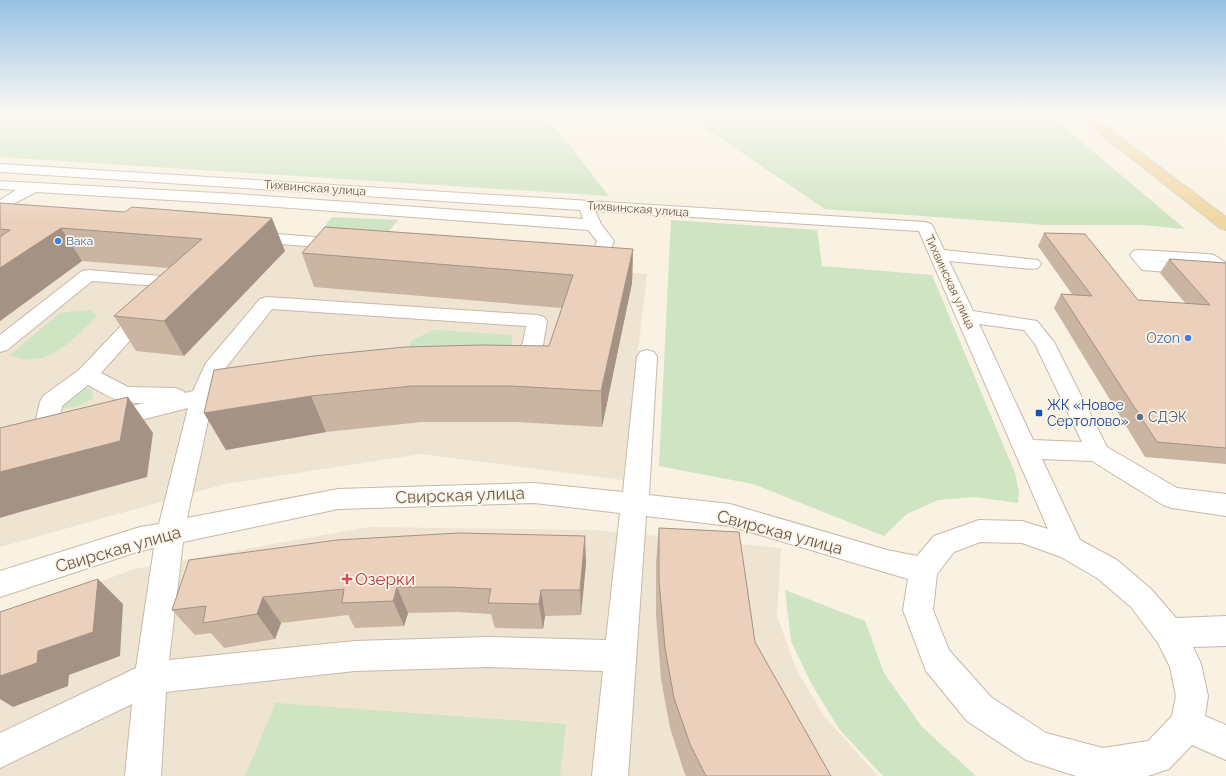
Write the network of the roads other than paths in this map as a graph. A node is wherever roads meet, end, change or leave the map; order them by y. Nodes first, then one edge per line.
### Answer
1 (1127, 149) edge
2 (0, 168) edge
3 (57, 172) junction
4 (0, 185) edge
5 (34, 186) junction
6 (186, 196) junction
7 (236, 199) junction
8 (585, 206) junction
9 (168, 210) edge
10 (220, 213) edge
11 (2, 216) edge
12 (593, 224) junction
13 (1226, 225) edge
14 (237, 236) edge
15 (361, 245) edge
16 (938, 255) junction
17 (562, 259) edge
18 (1032, 264) dead end
19 (965, 316) junction
20 (0, 345) edge
21 (647, 357) dead end
22 (491, 367) edge
23 (87, 375) junction
24 (257, 384) edge
25 (202, 396) junction
26 (91, 425) edge
27 (68, 431) edge
28 (44, 437) junction
29 (22, 443) edge
30 (1026, 449) junction
31 (1097, 452) junction
32 (634, 504) junction
33 (1226, 505) edge
34 (170, 533) junction
35 (1070, 548) junction
36 (923, 570) junction
37 (0, 584) edge
38 (1226, 631) edge
39 (1170, 633) junction
40 (620, 656) junction
41 (151, 678) junction
42 (1187, 724) junction
43 (1226, 743) edge
44 (0, 751) edge
45 (143, 776) edge
46 (610, 776) edge

1 - 13 main road
2 - 3 street, Тихвинская улица
3 - 5 street
3 - 8 street, Тихвинская улица
4 - 5 street
5 - 6 street
5 - 11 street
6 - 7 street
6 - 9 street
7 - 10 street
7 - 12 street
8 - 12 street
8 - 16 street, Тихвинская улица
12 - 17 street
14 - 15 street
16 - 18 street
16 - 19 street, Тихвинская улица
19 - 30 street, Тихвинская улица
19 - 31 street
20 - 23 street
21 - 32 street
22 - 25 street
23 - 25 street
23 - 28 street
24 - 25 street
25 - 26 street
25 - 34 street
27 - 28 street
28 - 29 street
30 - 31 street
30 - 35 street, Тихвинская улица
31 - 33 street
32 - 34 street, Свирская улица
32 - 36 street, Свирская улица
32 - 40 street
34 - 37 street, Свирская улица
34 - 41 street
35 - 36 street
35 - 39 street
36 - 42 street
38 - 39 street
39 - 42 street
40 - 41 street
40 - 46 street
41 - 44 street
41 - 45 street
42 - 43 street

